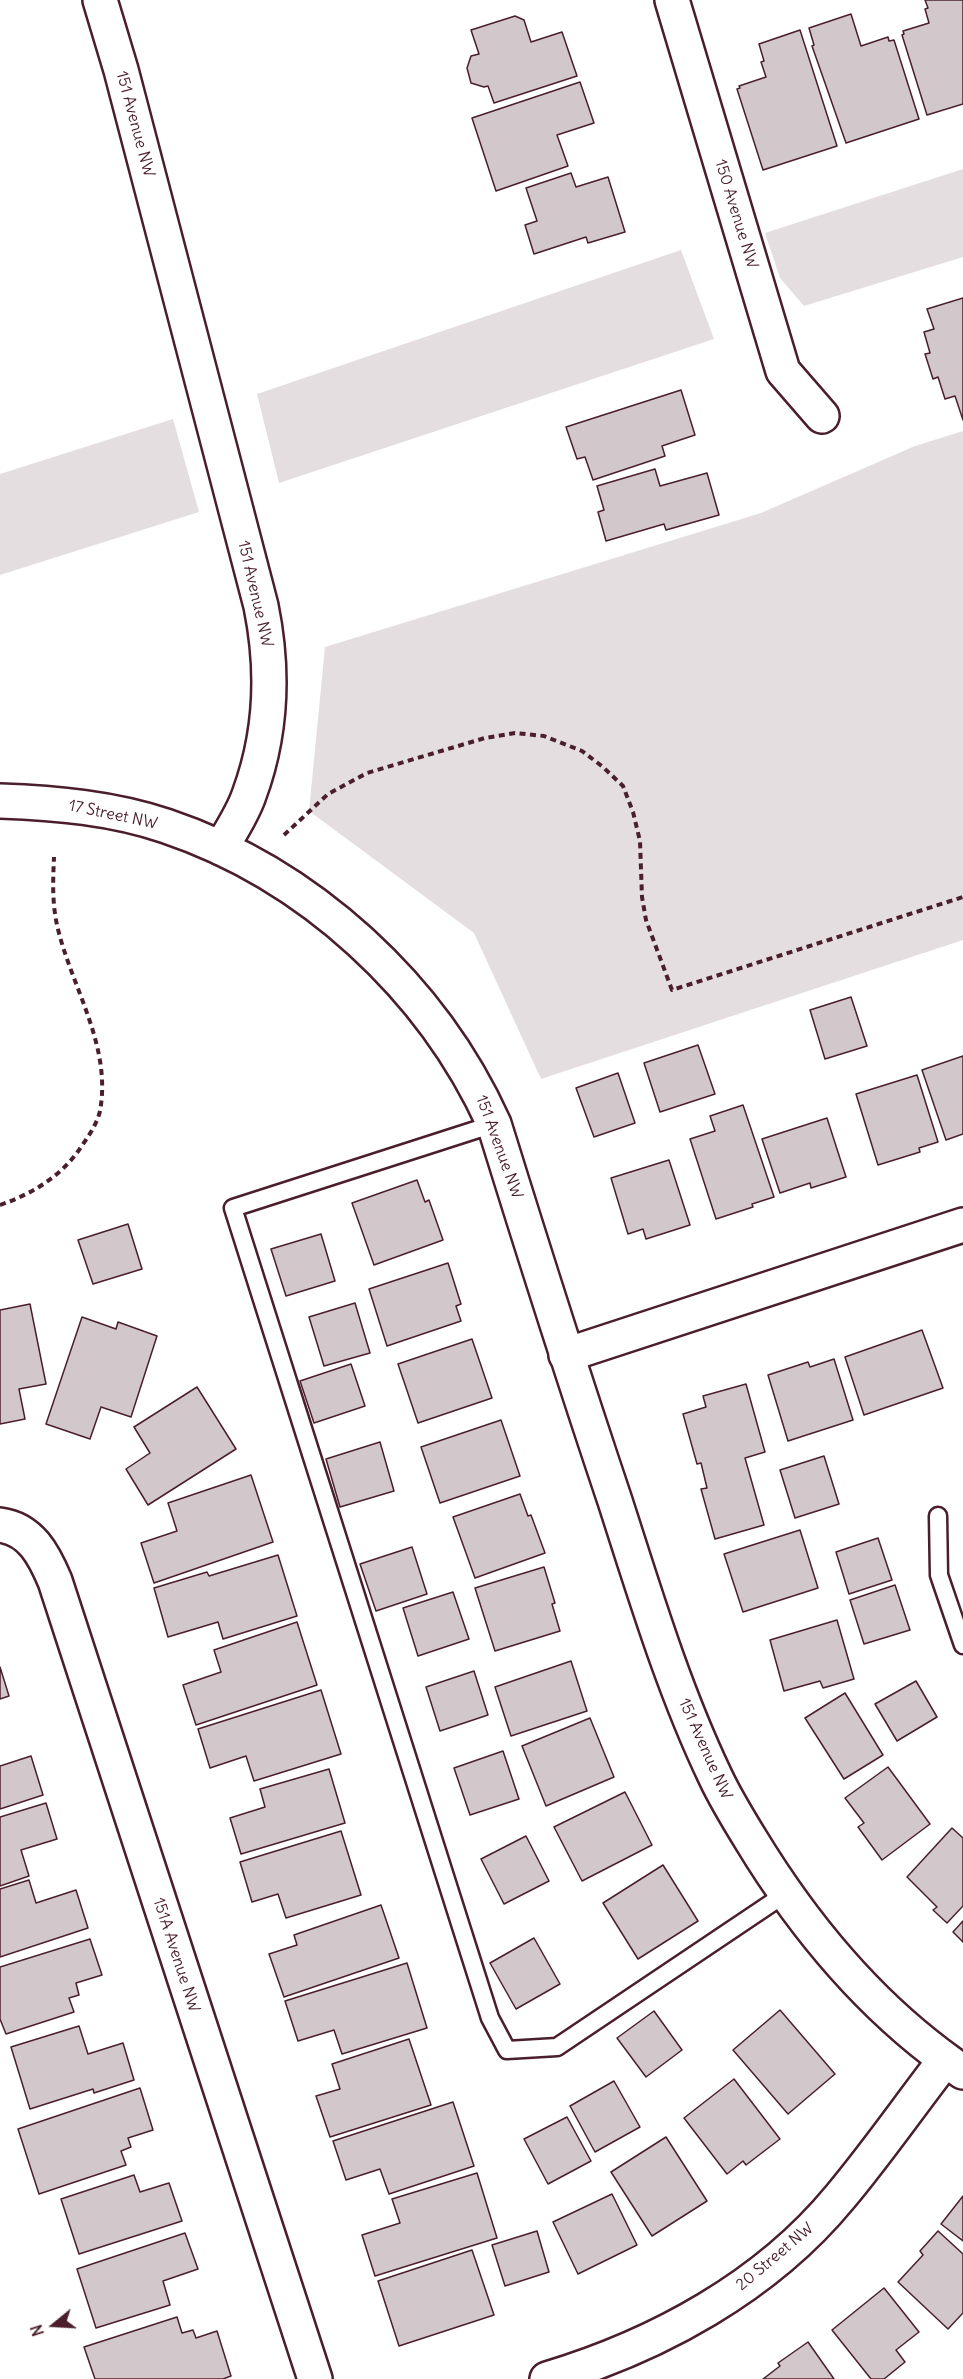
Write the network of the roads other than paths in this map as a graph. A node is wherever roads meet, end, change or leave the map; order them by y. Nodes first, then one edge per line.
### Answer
1 (100, 0) edge
2 (672, 0) edge
3 (822, 416) dead end
4 (0, 801) edge
5 (221, 848) junction
6 (494, 1124) junction
7 (963, 1225) edge
8 (566, 1355) junction
9 (938, 1516) dead end
10 (14, 1531) edge
11 (963, 1645) edge
12 (785, 1894) junction
13 (954, 2066) edge
14 (315, 2379) edge
15 (547, 2379) edge

1 - 5 street, 151 Avenue NW
2 - 3 street, 150 Avenue NW
4 - 5 street, 17 Street NW
5 - 6 street, 151 Avenue NW
6 - 8 street, 151 Avenue NW
6 - 12 lane
7 - 8 street
8 - 12 street, 151 Avenue NW
9 - 11 lane
10 - 14 street, 151A Avenue NW
12 - 13 street, 151 Avenue NW
13 - 15 street, 20 Street NW

